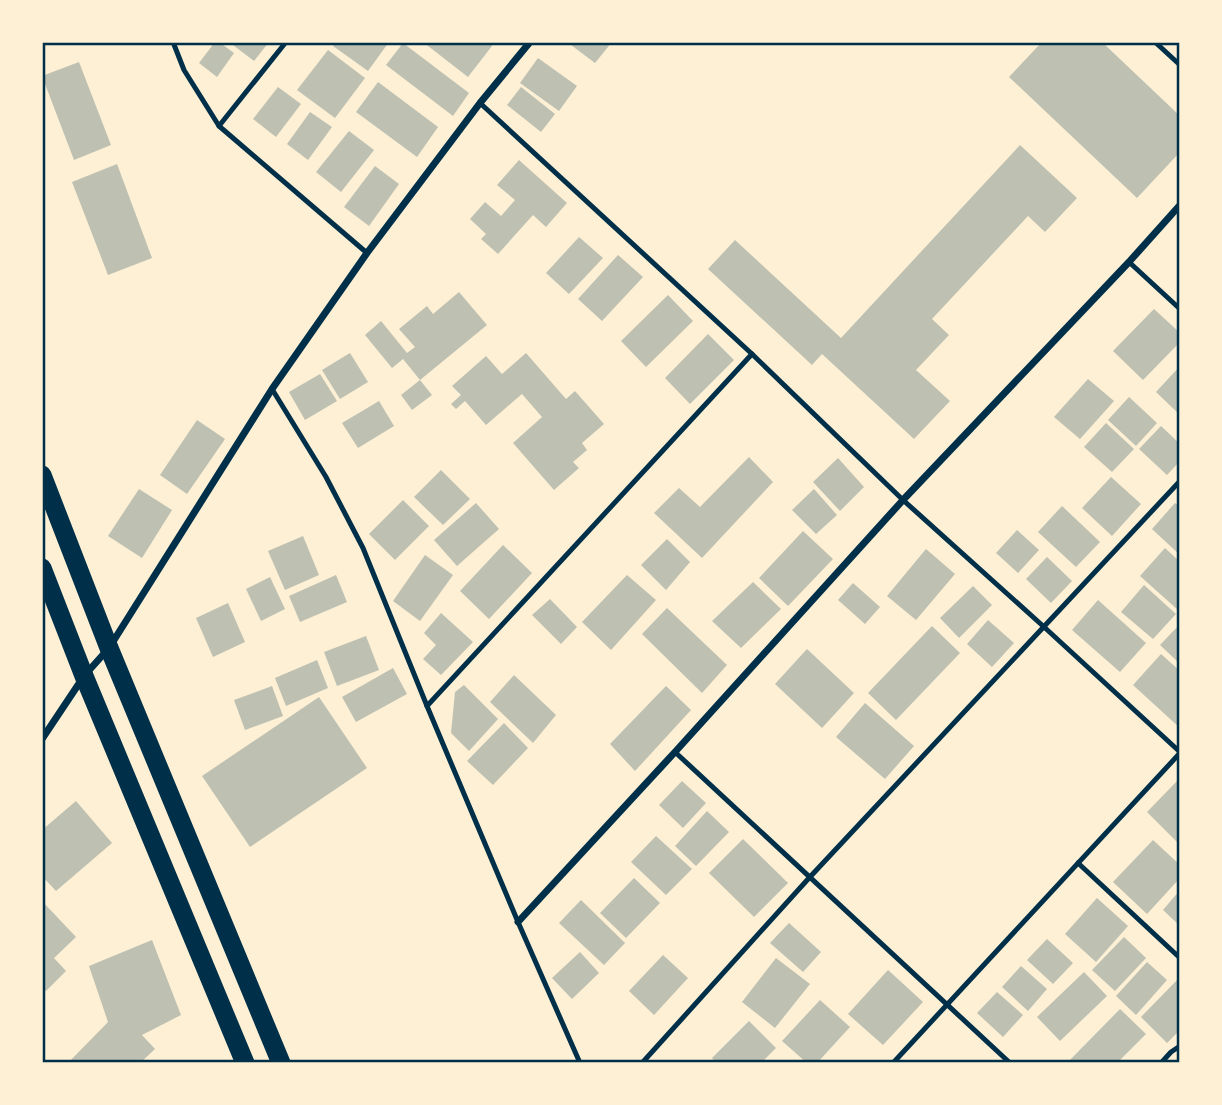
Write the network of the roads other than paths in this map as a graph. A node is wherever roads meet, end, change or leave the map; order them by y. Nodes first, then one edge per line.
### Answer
1 (173, 42) edge
2 (286, 42) edge
3 (530, 42) edge
4 (1156, 42) edge
5 (1180, 65) edge
6 (480, 103) junction
7 (219, 126) junction
8 (1180, 205) edge
9 (367, 253) junction
10 (1129, 262) junction
11 (1180, 309) edge
12 (752, 354) junction
13 (272, 389) junction
14 (42, 475) edge
15 (1180, 481) edge
16 (903, 500) junction
17 (42, 568) edge
18 (1043, 626) junction
19 (109, 648) junction
20 (84, 676) junction
21 (427, 706) junction
22 (42, 739) edge
23 (675, 752) junction
24 (1180, 753) edge
25 (1078, 863) junction
26 (809, 878) junction
27 (518, 922) junction
28 (1180, 958) edge
29 (947, 1004) junction
30 (1180, 1046) edge
31 (245, 1063) edge
32 (281, 1063) edge
33 (580, 1063) edge
34 (642, 1063) edge
35 (893, 1063) edge
36 (1010, 1063) edge
37 (1161, 1063) edge

1 - 7 lane
2 - 7 lane
3 - 6 street
4 - 5 lane
6 - 9 street
6 - 12 lane
7 - 9 lane
8 - 10 street
9 - 13 street
10 - 11 lane
10 - 16 street
12 - 16 lane
12 - 21 lane
13 - 19 street
13 - 21 lane
14 - 19 highway
15 - 18 lane
16 - 18 lane
16 - 23 street
17 - 20 highway
18 - 24 lane
18 - 26 lane
19 - 20 street
19 - 32 highway
20 - 22 street
20 - 31 highway
21 - 27 lane
23 - 26 lane
23 - 27 street
24 - 25 lane
25 - 28 lane
25 - 29 lane
26 - 29 lane
26 - 34 lane
27 - 33 lane
29 - 35 lane
29 - 36 lane
30 - 37 lane

